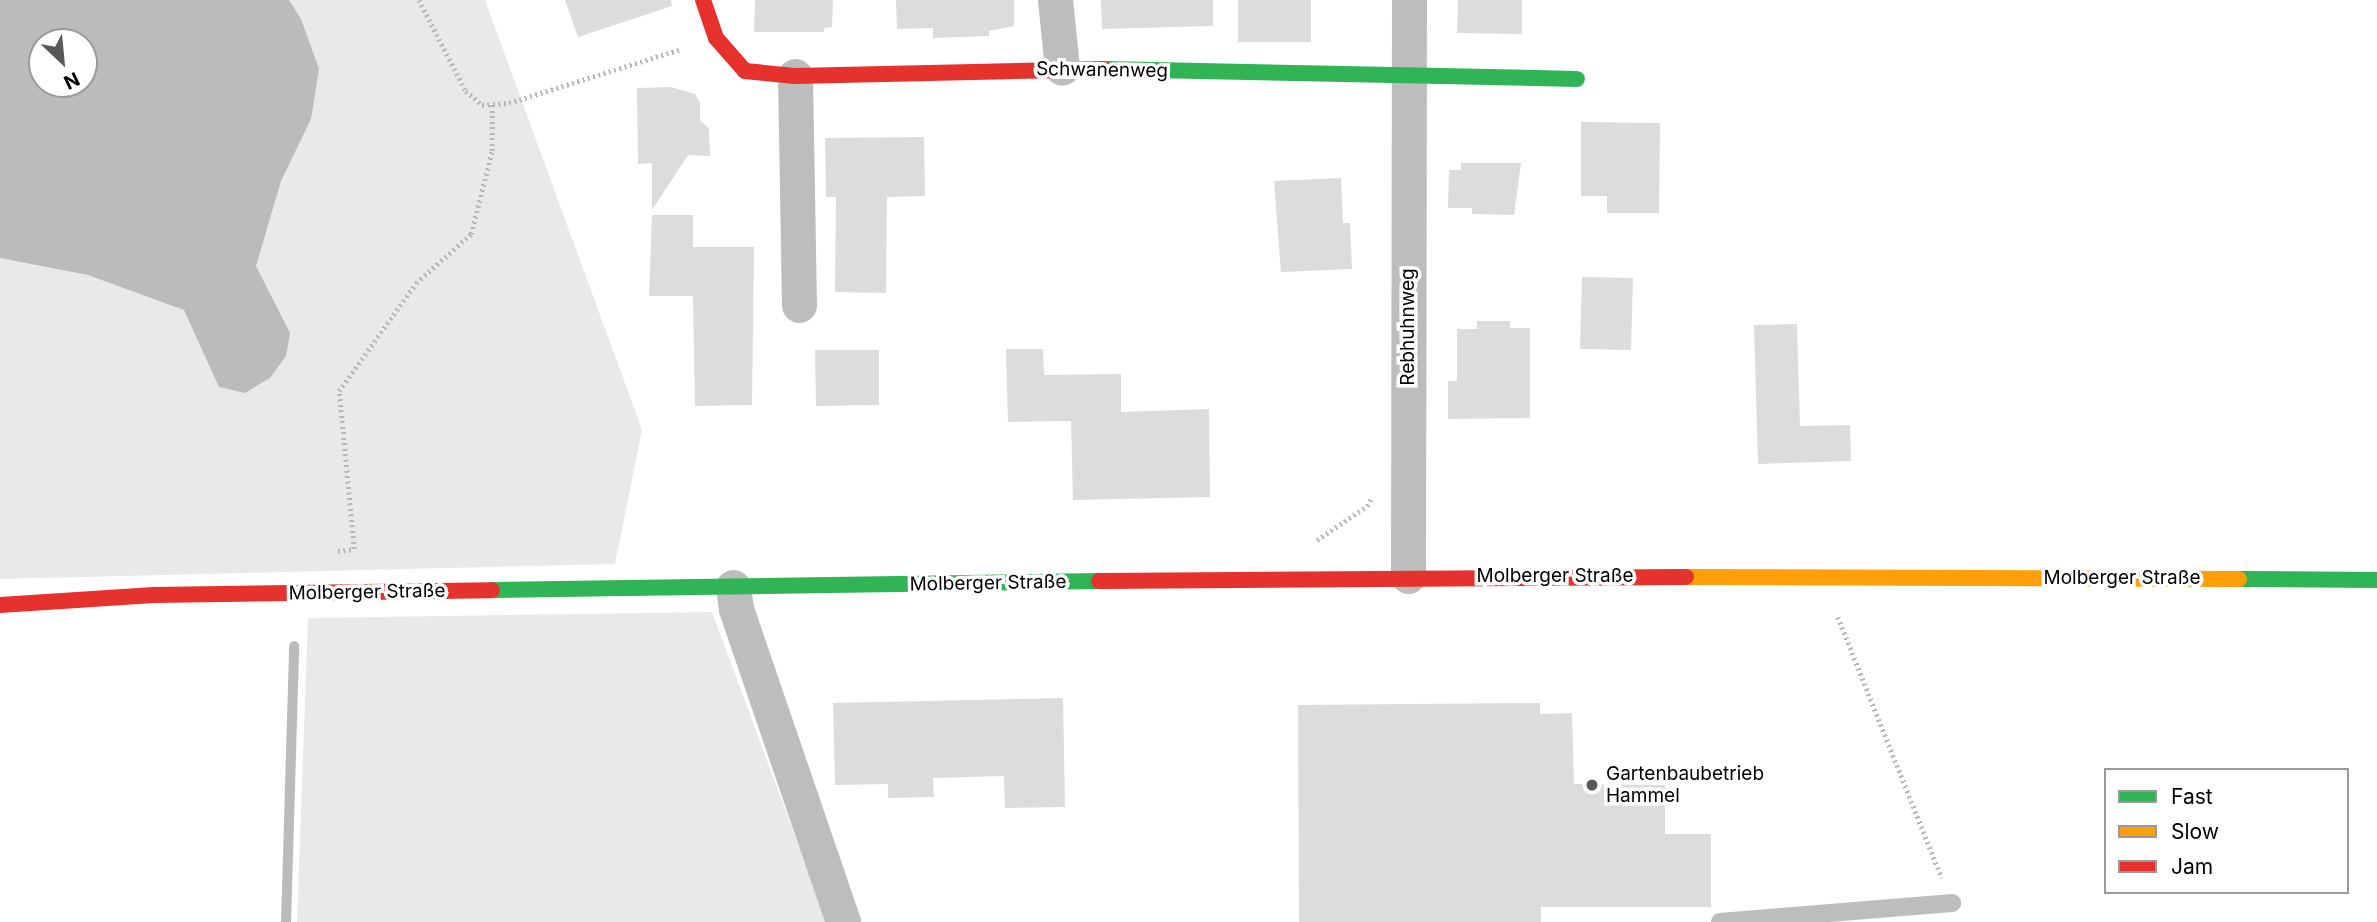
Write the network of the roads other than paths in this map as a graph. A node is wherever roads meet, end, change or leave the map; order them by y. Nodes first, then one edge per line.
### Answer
1 (703, 0) edge
2 (1055, 0) edge
3 (1409, 0) edge
4 (1062, 68) junction
5 (795, 76) junction
6 (1409, 78) junction
7 (1577, 79) dead end
8 (799, 305) dead end
9 (1408, 576) junction
10 (2377, 580) edge
11 (733, 587) junction
12 (0, 606) edge
13 (1952, 902) road end
14 (843, 922) edge
15 (1720, 922) edge

1 - 5 main road, Schwanenweg
2 - 4 street
3 - 6 street, Rebhuhnweg
4 - 5 main road, Schwanenweg
4 - 6 main road, Schwanenweg
5 - 8 street
6 - 7 main road
6 - 9 street, Rebhuhnweg
9 - 10 main road, Molberger Straße
9 - 11 main road, Molberger Straße
11 - 12 main road, Molberger Straße
11 - 14 street
13 - 15 lane

